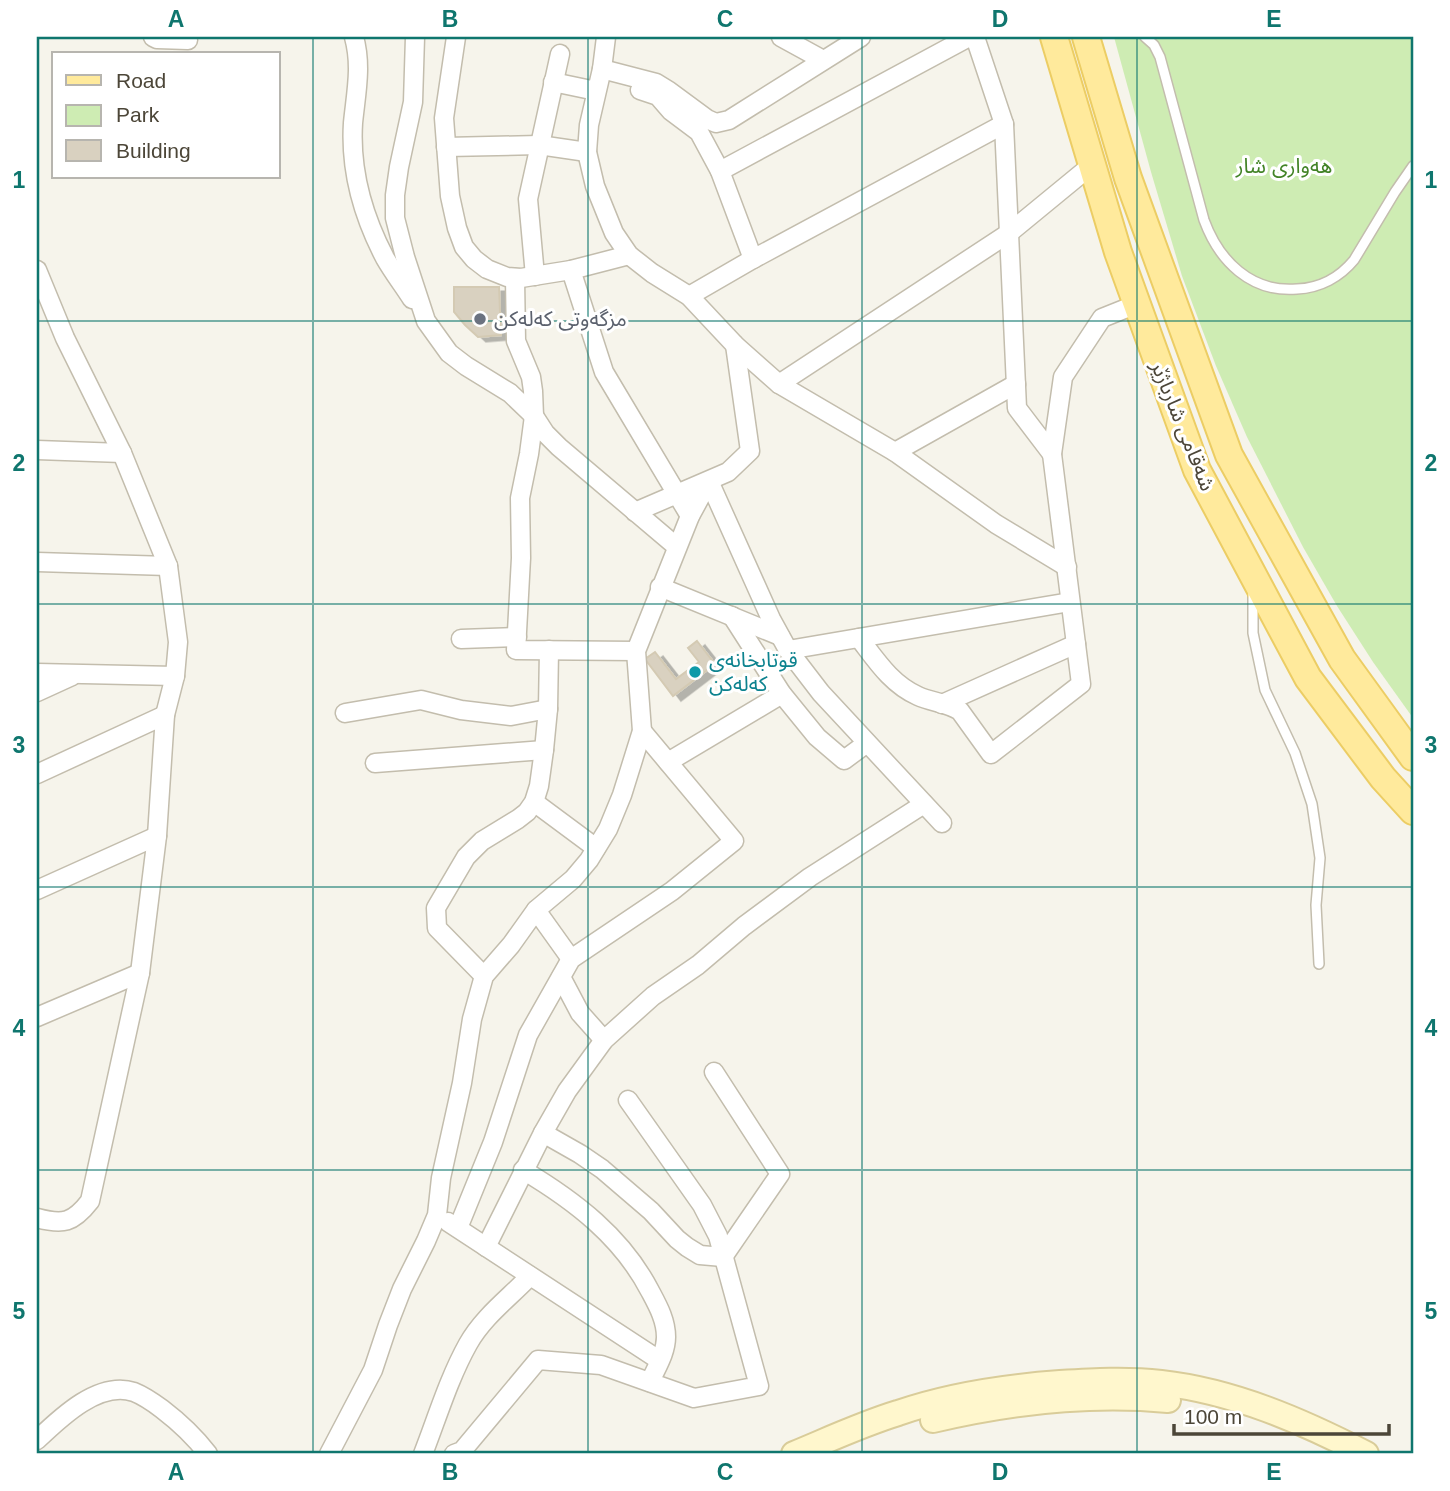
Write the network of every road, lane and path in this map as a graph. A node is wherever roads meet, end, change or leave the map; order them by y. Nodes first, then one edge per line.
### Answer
1 (153, 37) edge
2 (354, 37) edge
3 (415, 37) edge
4 (456, 37) edge
5 (606, 37) edge
6 (781, 37) edge
7 (861, 37) edge
8 (969, 37) edge
9 (975, 37) edge
10 (1054, 37) edge
11 (1088, 37) edge
12 (1145, 37) edge
13 (188, 40) dead end
14 (560, 54) dead end
15 (823, 60) junction
16 (599, 80) junction
17 (553, 82) junction
18 (1004, 124) junction
19 (539, 145) junction
20 (446, 147) junction
21 (587, 152) junction
22 (1413, 166) edge
23 (720, 171) junction
24 (1096, 175) junction
25 (1129, 178) junction
26 (1009, 233) junction
27 (629, 255) junction
28 (753, 259) junction
29 (37, 270) edge
30 (571, 270) junction
31 (535, 276) junction
32 (515, 278) junction
33 (689, 296) junction
34 (1137, 304) junction
35 (426, 321) junction
36 (735, 345) junction
37 (779, 384) junction
38 (1016, 384) junction
39 (534, 416) junction
40 (37, 450) edge
41 (895, 452) junction
42 (122, 453) junction
43 (1052, 454) junction
44 (709, 481) junction
45 (677, 495) junction
46 (635, 512) junction
47 (690, 516) junction
48 (677, 547) junction
49 (37, 562) edge
50 (168, 566) junction
51 (1067, 568) junction
52 (1253, 575) junction
53 (660, 587) junction
54 (1070, 602) junction
55 (732, 616) junction
56 (517, 637) junction
57 (859, 638) junction
58 (461, 639) dead end
59 (784, 643) junction
60 (1076, 644) junction
61 (549, 650) junction
62 (636, 651) junction
63 (37, 673) edge
64 (78, 673) junction
65 (174, 676) junction
66 (37, 692) edge
67 (782, 694) junction
68 (942, 704) junction
69 (548, 709) junction
70 (345, 713) dead end
71 (165, 715) junction
72 (642, 731) junction
73 (867, 743) junction
74 (544, 750) junction
75 (1413, 757) edge
76 (668, 762) junction
77 (375, 763) dead end
78 (37, 774) edge
79 (534, 802) junction
80 (924, 804) junction
81 (1413, 811) edge
82 (942, 824) dead end
83 (157, 836) junction
84 (596, 848) junction
85 (37, 890) edge
86 (536, 910) junction
87 (571, 959) junction
88 (1319, 964) dead end
89 (140, 973) junction
90 (485, 976) junction
91 (561, 976) junction
92 (37, 1017) edge
93 (604, 1040) junction
94 (714, 1072) dead end
95 (628, 1100) dead end
96 (542, 1133) junction
97 (523, 1170) junction
98 (38, 1214) edge
99 (437, 1215) junction
100 (458, 1228) junction
101 (486, 1247) junction
102 (723, 1257) junction
103 (530, 1276) junction
104 (659, 1360) junction
105 (650, 1382) junction
106 (37, 1440) edge
107 (208, 1454) edge
108 (329, 1454) edge
109 (423, 1454) edge
110 (454, 1454) edge
111 (794, 1454) edge
112 (830, 1454) edge
113 (1332, 1454) edge
114 (1366, 1454) edge

1 - 13 street
2 - 35 street
3 - 35 street
4 - 20 street
5 - 16 street
6 - 15 street
7 - 15 street
8 - 23 street
9 - 18 street
10 - 24 main road, شەقامی شارباژێر
11 - 25 main road, شەقامی شارباژێر
12 - 22 lane
14 - 17 street
15 - 16 street
16 - 17 street
16 - 21 street
16 - 23 street
17 - 19 street
18 - 26 street
18 - 28 street
19 - 20 street
19 - 21 street
19 - 31 street
20 - 32 street
21 - 27 street
23 - 28 street
24 - 25 main road
24 - 26 street
24 - 34 main road, شەقامی شارباژێر
25 - 75 main road, شەقامی شارباژێر
26 - 37 street
26 - 38 street
27 - 30 street
27 - 33 street
28 - 33 street
29 - 42 street
30 - 31 street
30 - 45 street
31 - 32 street
32 - 39 street
33 - 36 street
34 - 43 street
34 - 52 main road, شەقامی شارباژێر
35 - 39 street
36 - 37 street
36 - 44 street
37 - 41 street
38 - 41 street
38 - 43 street
39 - 46 street
39 - 56 street
40 - 42 street
41 - 51 street
42 - 50 street
43 - 51 street
44 - 45 street
44 - 47 street
44 - 59 street
45 - 46 street
45 - 47 street
46 - 48 street
47 - 48 street
48 - 53 street
49 - 50 street
50 - 65 street
51 - 54 street
52 - 81 main road, شەقامی شارباژێر
52 - 88 lane
53 - 55 street
53 - 62 street
54 - 57 street
54 - 60 street
55 - 59 street
55 - 67 street
56 - 58 street
56 - 61 street
57 - 59 street
57 - 68 street
59 - 73 street
60 - 68 street
60 - 68 street
61 - 62 street
61 - 69 street
62 - 72 street
63 - 64 street
64 - 65 street
64 - 66 street
65 - 71 street
67 - 73 street
67 - 76 street
69 - 70 street
69 - 74 street
71 - 78 street
71 - 83 street
72 - 76 street
72 - 84 street
73 - 80 street
74 - 77 street
74 - 79 street
76 - 87 street
79 - 84 street
79 - 90 street
80 - 82 street
80 - 93 street
83 - 85 street
83 - 89 street
84 - 86 street
86 - 87 street
86 - 90 street
87 - 91 street
89 - 92 street
89 - 98 street
90 - 99 street
91 - 93 street
91 - 100 street
93 - 96 street
94 - 102 street
95 - 102 street
96 - 97 street
96 - 102 street
97 - 101 street
97 - 104 street
99 - 100 street
99 - 108 street
100 - 101 street
101 - 103 street
102 - 105 street
103 - 104 street
103 - 109 street
104 - 105 street
105 - 110 street
106 - 107 street
111 - 114 street
112 - 113 street

